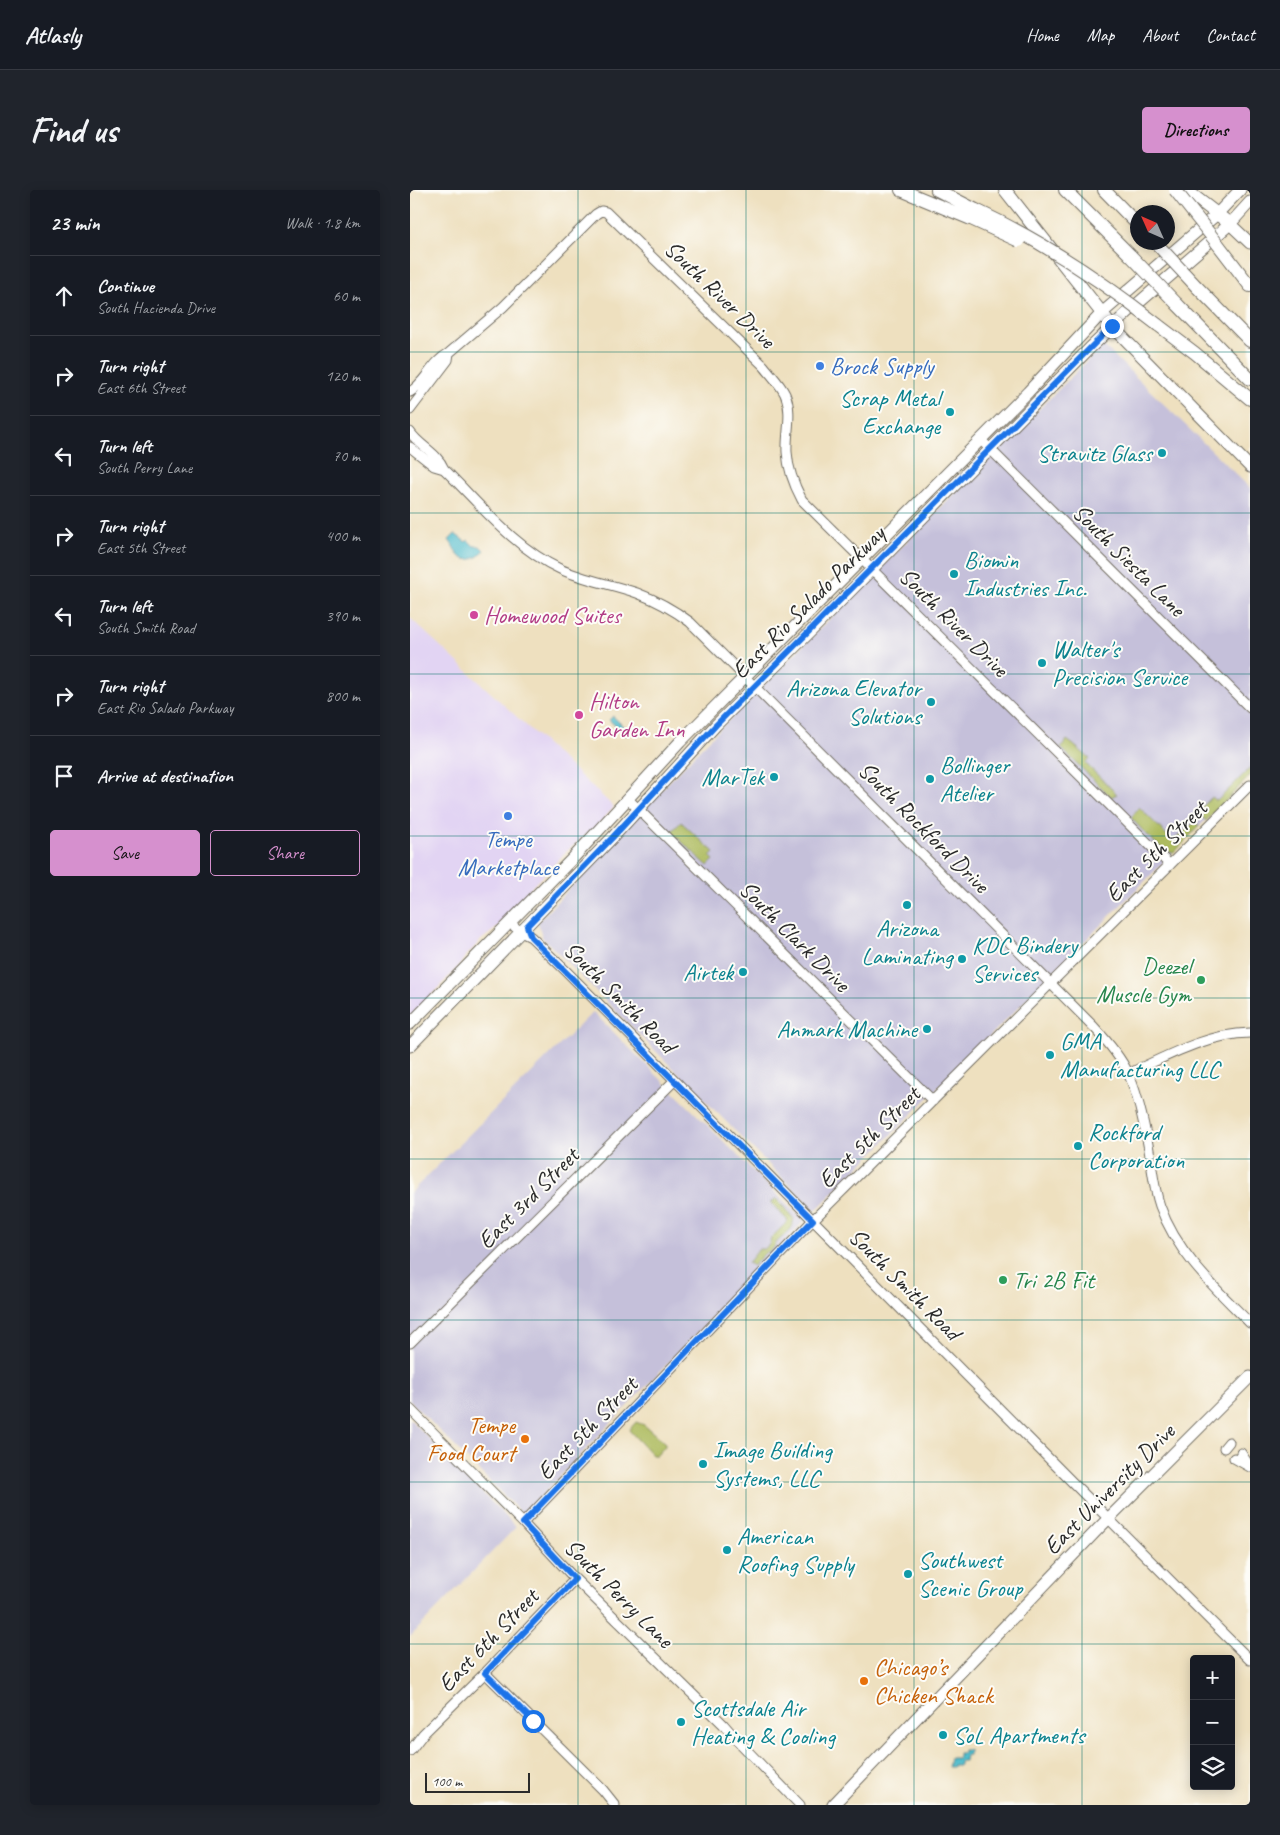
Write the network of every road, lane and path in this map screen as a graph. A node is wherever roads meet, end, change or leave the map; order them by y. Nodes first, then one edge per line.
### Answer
1 (901, 190) edge
2 (937, 190) edge
3 (1005, 190) edge
4 (1065, 190) edge
5 (1104, 190) edge
6 (1175, 190) edge
7 (1185, 190) edge
8 (1240, 190) edge
9 (1250, 202) edge
10 (974, 214) junction
11 (1217, 214) junction
12 (1130, 217) edge
13 (1230, 224) junction
14 (1216, 243) junction
15 (1250, 243) edge
16 (1162, 250) edge
17 (1250, 286) edge
18 (1102, 313) junction
19 (1112, 326) junction
20 (1250, 341) edge
21 (449, 353) junction
22 (1250, 379) edge
23 (410, 392) edge
24 (1250, 399) edge
25 (410, 410) edge
26 (410, 432) edge
27 (981, 440) junction
28 (410, 447) edge
29 (990, 449) junction
30 (1250, 467) edge
31 (444, 469) junction
32 (863, 559) junction
33 (872, 568) junction
34 (745, 677) junction
35 (754, 686) junction
36 (1250, 708) edge
37 (1250, 785) edge
38 (628, 799) junction
39 (638, 809) junction
40 (1170, 865) junction
41 (513, 919) junction
42 (526, 931) junction
43 (1052, 983) junction
44 (410, 1024) edge
45 (1250, 1033) edge
46 (410, 1046) edge
47 (1128, 1074) junction
48 (674, 1081) junction
49 (933, 1101) junction
50 (813, 1220) junction
51 (1250, 1323) edge
52 (410, 1343) edge
53 (1250, 1377) edge
54 (410, 1409) edge
55 (1108, 1519) junction
56 (523, 1523) junction
57 (575, 1579) junction
58 (1250, 1660) edge
59 (485, 1673) junction
60 (410, 1751) edge
61 (615, 1805) edge
62 (800, 1805) edge
63 (833, 1805) edge

1 - 10 highway
2 - 10 highway
3 - 18 highway
4 - 22 highway, bridge
5 - 12 highway
6 - 14 highway, bridge
7 - 11 highway
7 - 14 highway, bridge
8 - 11 main road, East Rio Salado Parkway
9 - 13 main road, East Rio Salado Parkway
10 - 24 highway, bridge
11 - 13 highway
11 - 18 main road, East Rio Salado Parkway
13 - 15 main road
13 - 19 main road, East Rio Salado Parkway
14 - 17 highway
16 - 20 highway, bridge
18 - 19 highway
18 - 27 main road, East Rio Salado Parkway
19 - 29 main road, East Rio Salado Parkway
19 - 30 main road
21 - 23 street
21 - 25 street
21 - 32 street, South River Drive
26 - 31 street, South Rockford Drive
27 - 29 street, South Siesta Lane
27 - 32 main road, East Rio Salado Parkway
28 - 31 street, South Rockford Drive
29 - 33 main road, East Rio Salado Parkway
29 - 36 street, South Siesta Lane
31 - 34 street, South Rockford Drive
32 - 33 street, South River Drive
32 - 34 main road, East Rio Salado Parkway
33 - 35 main road, East Rio Salado Parkway
33 - 40 street, South River Drive
34 - 35 street, South Rockford Drive
34 - 38 main road, East Rio Salado Parkway
35 - 39 main road, East Rio Salado Parkway
35 - 43 street, South Rockford Drive
37 - 40 street, East 5th Street
38 - 39 street, South Clark Drive
38 - 41 main road, East Rio Salado Parkway
39 - 42 main road, East Rio Salado Parkway
39 - 49 street, South Clark Drive
40 - 43 street, East 5th Street
41 - 42 street, South Smith Road
41 - 44 main road, East Rio Salado Parkway
42 - 46 main road, East Rio Salado Parkway
42 - 48 street, South Smith Road
43 - 47 street, South Rockford Drive
43 - 49 street, East 5th Street
45 - 47 street
47 - 51 street, South Rockford Drive
48 - 50 street, South Smith Road
48 - 52 street, East 3rd Street
49 - 50 street, East 5th Street
50 - 55 street, South Smith Road
50 - 56 street, East 5th Street
53 - 55 main road, East University Drive
54 - 56 street, South Perry Lane
55 - 58 street, South Smith Road
55 - 63 main road, East University Drive
56 - 57 street, South Perry Lane
57 - 59 street, East 6th Street
57 - 62 street, South Perry Lane
59 - 60 street, East 6th Street
59 - 61 street

